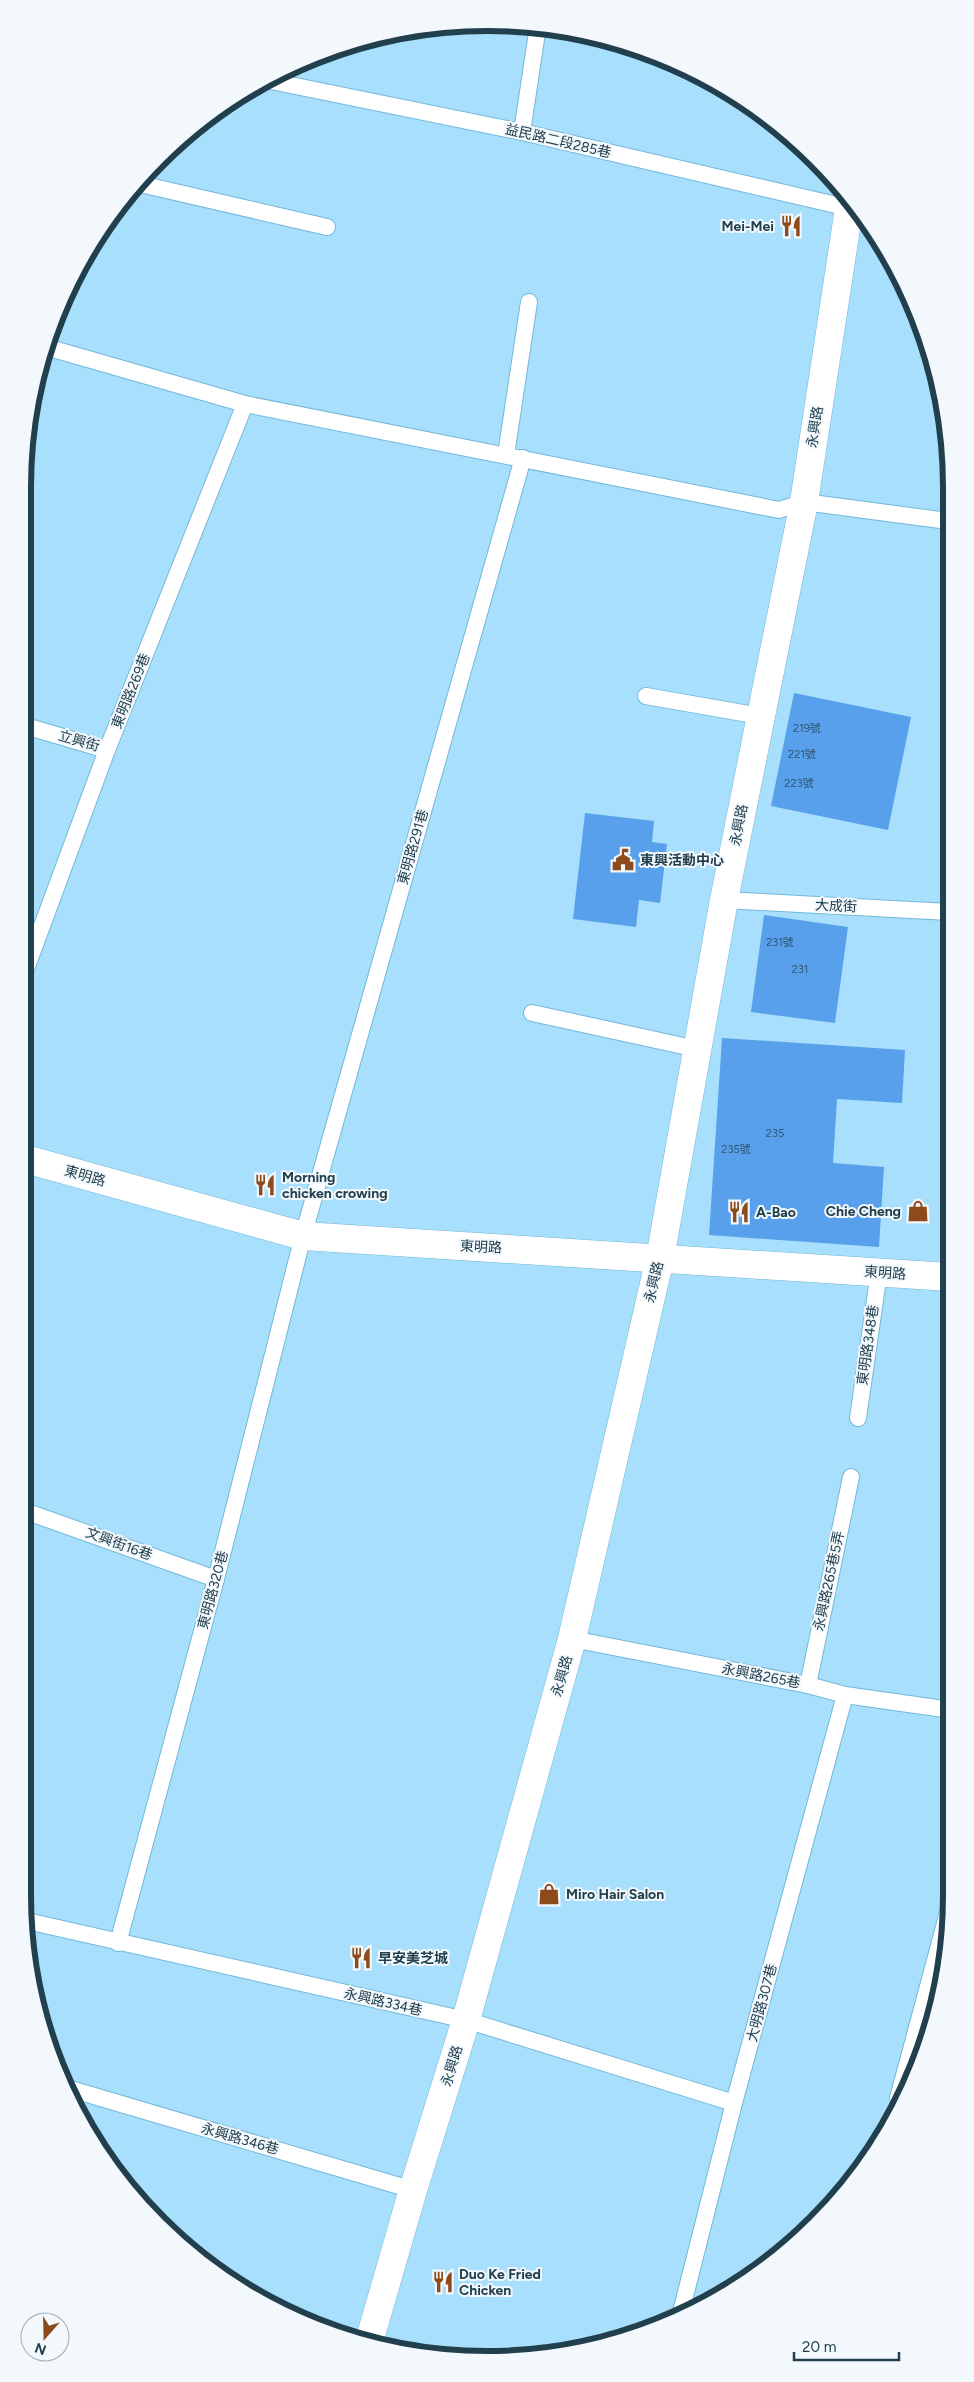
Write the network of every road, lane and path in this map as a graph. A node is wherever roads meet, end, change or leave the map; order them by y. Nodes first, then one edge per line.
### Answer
1 (537, 34) edge
2 (277, 82) edge
3 (522, 132) junction
4 (146, 185) edge
5 (844, 204) edge
6 (849, 210) edge
7 (328, 227) dead end
8 (529, 302) dead end
9 (53, 349) edge
10 (245, 404) junction
11 (506, 455) junction
12 (523, 458) junction
13 (804, 502) junction
14 (943, 520) edge
15 (646, 696) dead end
16 (760, 716) junction
17 (31, 728) edge
18 (107, 750) junction
19 (724, 900) junction
20 (943, 912) edge
21 (31, 956) edge
22 (532, 1013) dead end
23 (697, 1049) junction
24 (31, 1160) edge
25 (303, 1236) junction
26 (660, 1258) junction
27 (879, 1272) junction
28 (943, 1277) edge
29 (858, 1418) dead end
30 (851, 1477) dead end
31 (31, 1513) edge
32 (216, 1579) junction
33 (572, 1639) junction
34 (808, 1685) junction
35 (845, 1695) junction
36 (943, 1709) edge
37 (32, 1922) edge
38 (941, 1939) edge
39 (118, 1943) junction
40 (466, 2020) junction
41 (902, 2083) edge
42 (75, 2090) edge
43 (734, 2103) junction
44 (413, 2190) junction
45 (682, 2307) edge
46 (371, 2335) edge

1 - 3 lane
2 - 3 lane, 益民路二段285巷
3 - 5 lane, 益民路二段285巷
4 - 7 lane
6 - 13 street, 永興路
8 - 11 lane
9 - 10 lane
10 - 11 lane
10 - 18 lane, 東明路269巷
11 - 12 lane
12 - 13 lane
12 - 25 lane, 東明路291巷
13 - 14 lane
13 - 16 street, 永興路
15 - 16 lane
16 - 19 street, 永興路
17 - 18 lane, 立興街
18 - 21 lane, 東明路269巷
19 - 20 lane, 大成街
19 - 23 street, 永興路
22 - 23 lane
23 - 26 street, 永興路
24 - 25 street, 東明路
25 - 26 street, 東明路
25 - 32 lane, 東明路320巷
26 - 27 street, 東明路
26 - 33 street, 永興路
27 - 28 street, 東明路
27 - 29 lane, 東明路348巷
30 - 34 lane, 永興路265巷5弄
31 - 32 lane, 文興街16巷
32 - 39 lane, 東明路320巷
33 - 34 lane, 永興路265巷
33 - 40 street, 永興路
34 - 35 lane, 永興路265巷
35 - 36 lane, 永興路265巷
35 - 43 lane, 大明路307巷
37 - 39 lane, 永興路334巷
38 - 41 lane
39 - 40 lane, 永興路334巷
40 - 43 lane, 永興路334巷
40 - 44 street, 永興路
42 - 44 lane, 永興路346巷
43 - 45 lane, 大明路307巷
44 - 46 street, 永興路

